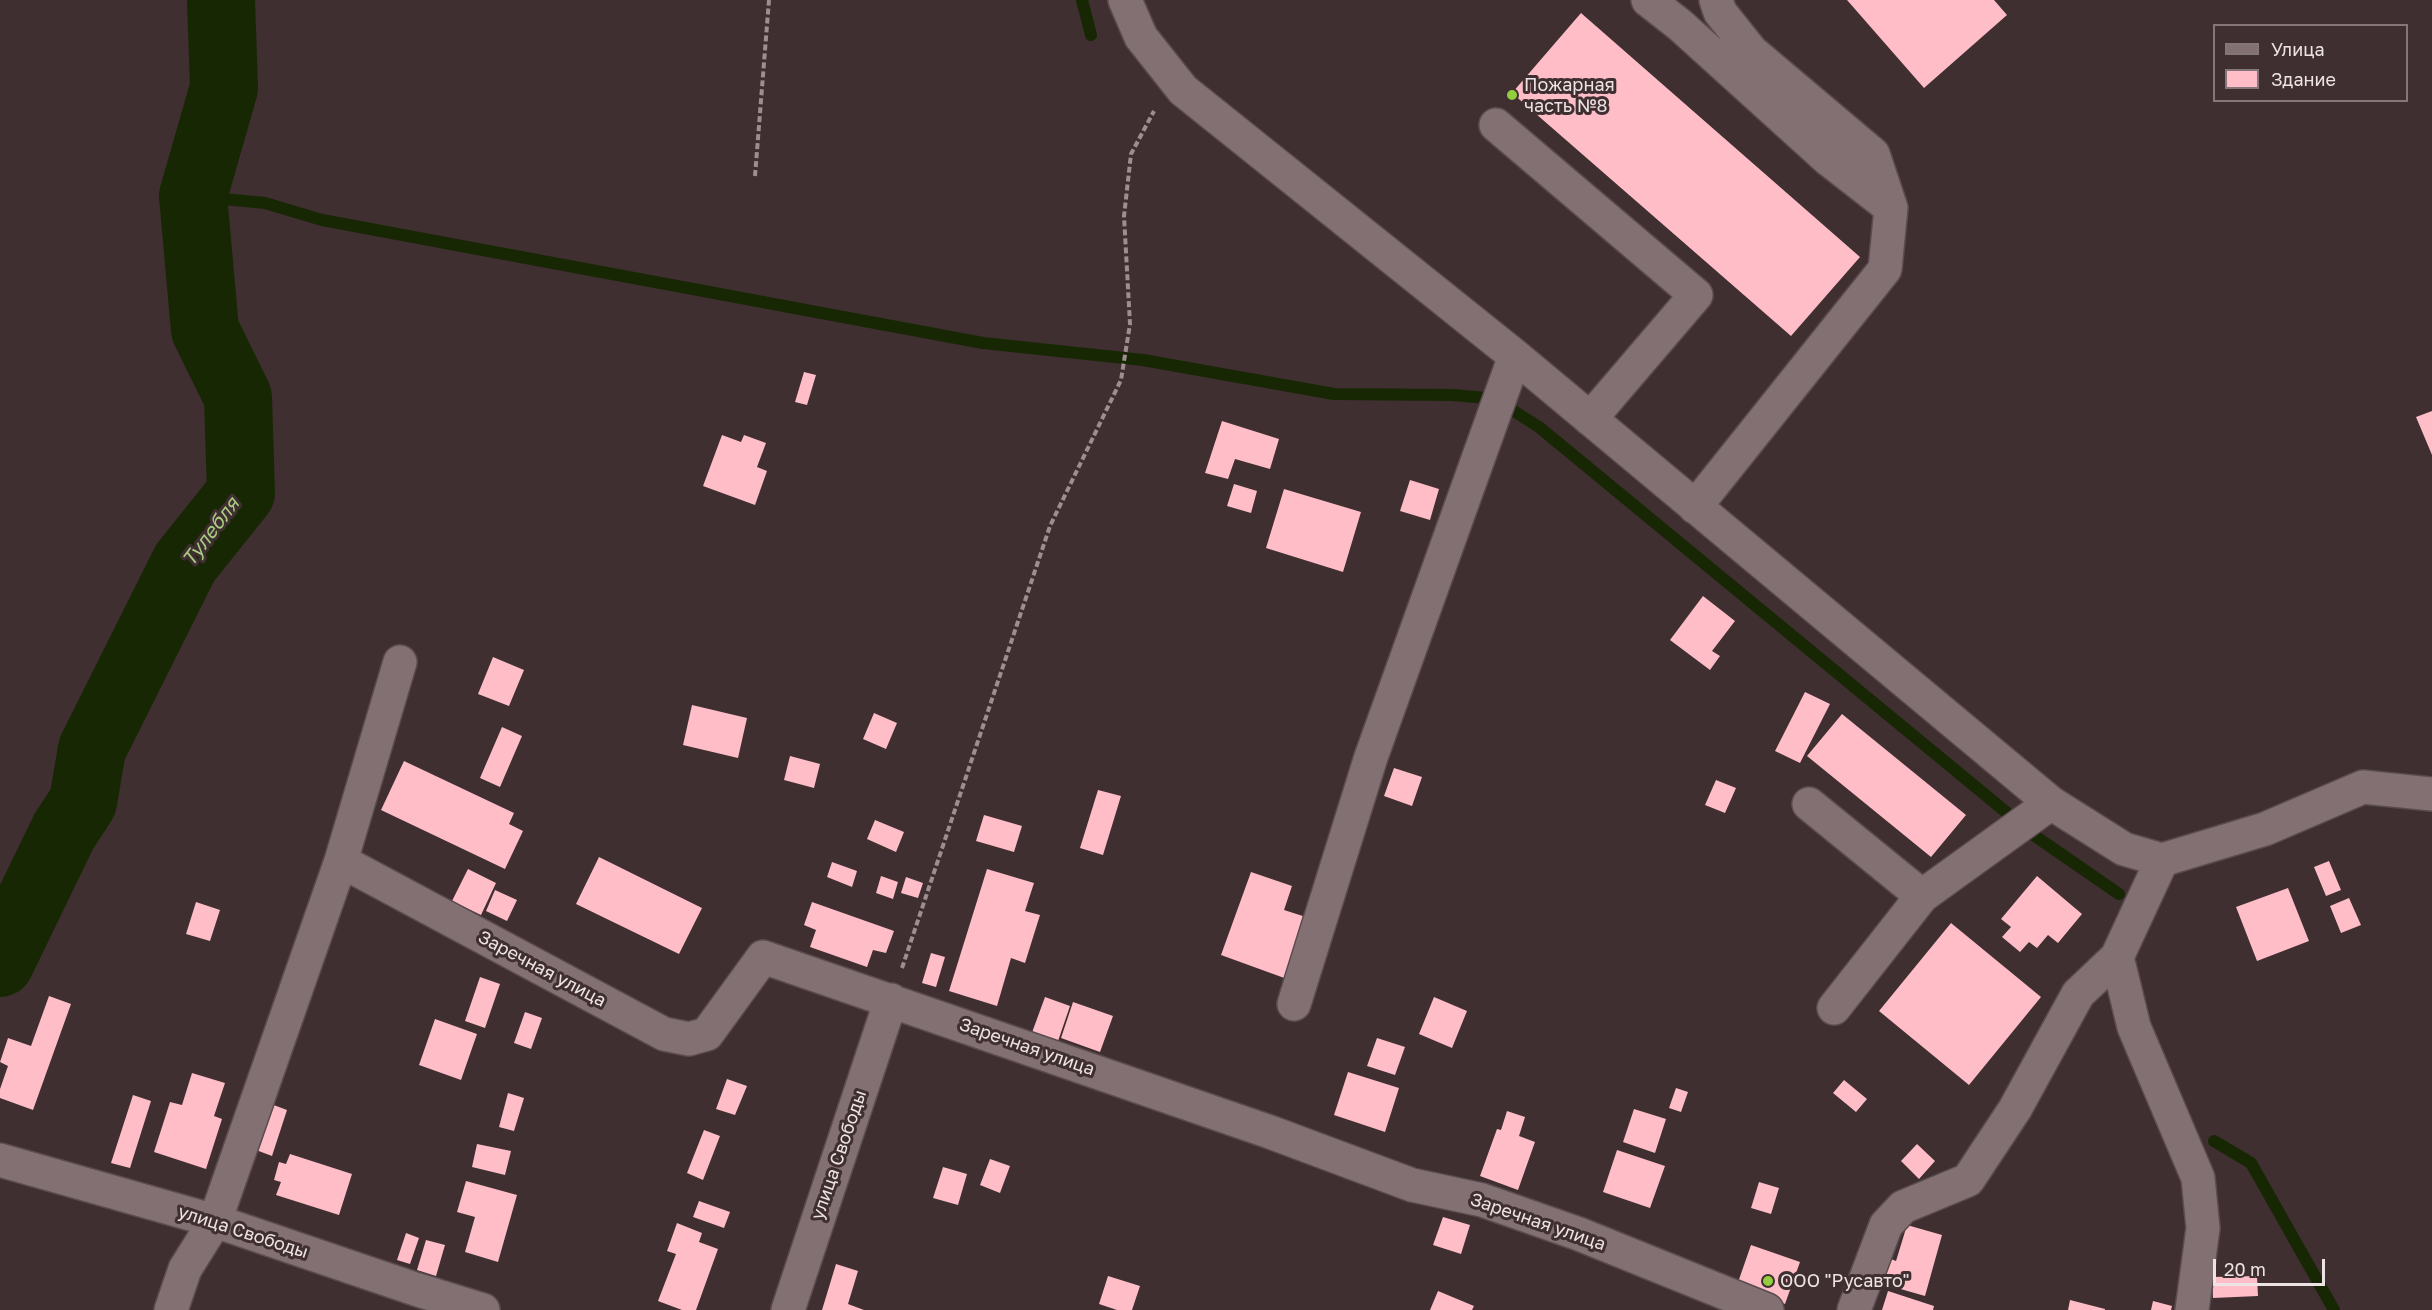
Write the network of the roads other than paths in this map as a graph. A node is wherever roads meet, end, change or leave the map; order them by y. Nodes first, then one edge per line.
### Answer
1 (1125, 0) edge
2 (1648, 0) edge
3 (1716, 0) edge
4 (1496, 125) dead end
5 (1891, 208) junction
6 (1515, 356) junction
7 (1590, 419) junction
8 (1695, 507) junction
9 (400, 662) dead end
10 (2432, 794) edge
11 (2051, 803) junction
12 (1809, 804) dead end
13 (2162, 860) junction
14 (341, 861) junction
15 (1922, 896) junction
16 (2117, 957) junction
17 (891, 1000) junction
18 (1294, 1004) dead end
19 (1834, 1008) dead end
20 (0, 1160) edge
21 (215, 1221) junction
22 (171, 1310) edge
23 (483, 1310) edge
24 (788, 1310) edge
25 (1767, 1310) edge
26 (1854, 1310) edge
27 (2192, 1310) edge

1 - 6 street
2 - 5 street
3 - 5 street
4 - 7 street
5 - 8 street
6 - 7 street
6 - 18 street
7 - 8 street
8 - 11 street
9 - 14 street
10 - 13 street
11 - 13 street
11 - 15 street
12 - 15 street
13 - 16 street
14 - 17 street, Заречная улица
14 - 21 street
15 - 19 street
16 - 26 street
16 - 27 street
17 - 24 street, улица Свободы
17 - 25 street, Заречная улица
20 - 21 street, улица Свободы
21 - 22 street
21 - 23 street, улица Свободы

